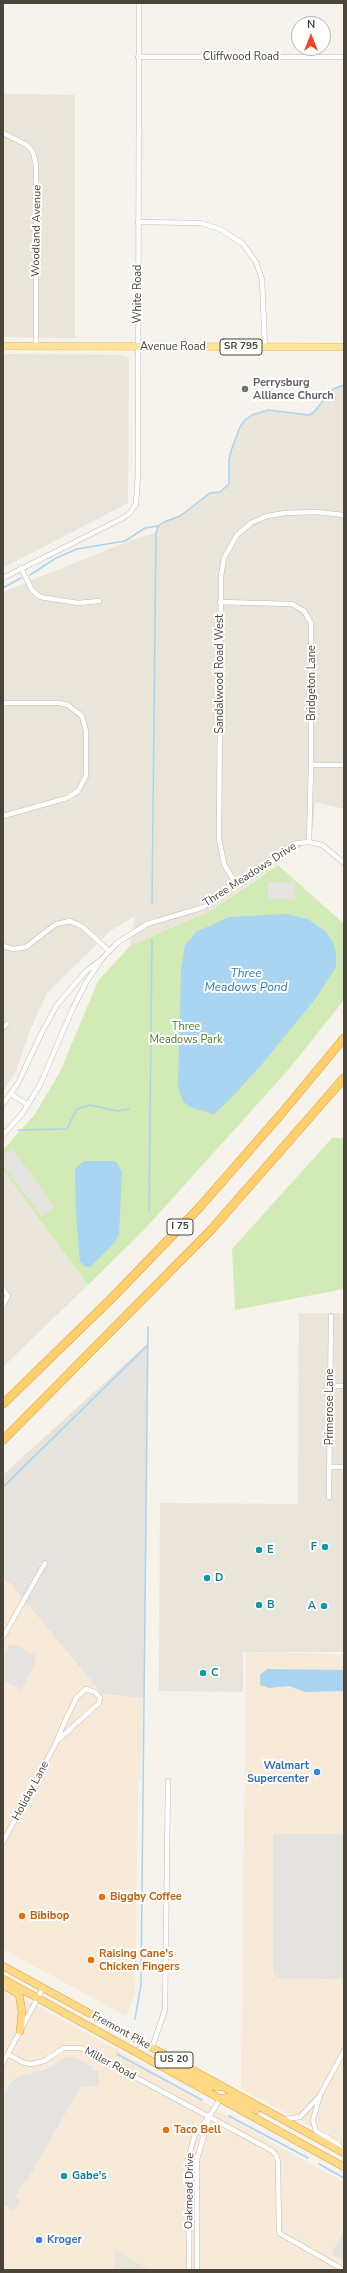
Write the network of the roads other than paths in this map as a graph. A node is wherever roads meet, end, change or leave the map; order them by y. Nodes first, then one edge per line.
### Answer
1 (139, 3) edge
2 (138, 56) junction
3 (344, 57) edge
4 (3, 133) edge
5 (138, 222) junction
6 (3, 346) edge
7 (36, 346) junction
8 (138, 347) junction
9 (265, 347) junction
10 (344, 348) edge
11 (344, 515) edge
12 (21, 568) junction
13 (3, 578) edge
14 (99, 601) dead end
15 (220, 602) junction
16 (3, 703) edge
17 (311, 765) junction
18 (344, 765) edge
19 (3, 816) edge
20 (309, 842) junction
21 (344, 862) edge
22 (236, 884) junction
23 (3, 946) edge
24 (108, 952) junction
25 (101, 960) junction
26 (7, 1024) dead end
27 (3, 1028) edge
28 (344, 1038) edge
29 (344, 1078) edge
30 (11, 1094) junction
31 (3, 1104) edge
32 (28, 1105) junction
33 (3, 1135) edge
34 (3, 1289) edge
35 (3, 1305) edge
36 (330, 1316) dead end
37 (330, 1386) junction
38 (344, 1386) edge
39 (3, 1404) edge
40 (3, 1440) edge
41 (330, 1467) junction
42 (344, 1467) edge
43 (330, 1498) dead end
44 (45, 1563) dead end
45 (3, 1637) edge
46 (58, 1740) junction
47 (168, 1781) dead end
48 (3, 1842) edge
49 (3, 1966) edge
50 (3, 1980) edge
51 (3, 1985) edge
52 (44, 1988) junction
53 (38, 1999) junction
54 (20, 2031) junction
55 (152, 2048) junction
56 (344, 2051) edge
57 (8, 2054) junction
58 (3, 2063) edge
59 (156, 2064) junction
60 (225, 2088) junction
61 (320, 2095) junction
62 (220, 2099) junction
63 (209, 2117) junction
64 (278, 2117) junction
65 (286, 2121) junction
66 (344, 2152) edge
67 (344, 2167) edge
68 (189, 2270) edge
69 (197, 2270) edge
70 (344, 2270) edge

1 - 2 street, White Road
2 - 3 street, Cliffwood Road
2 - 5 street, White Road
4 - 7 street, Woodland Avenue
5 - 8 street, White Road
5 - 9 street
6 - 7 main road, Avenue Road / SR 795
7 - 8 main road, Avenue Road / SR 795
8 - 9 main road, Avenue Road / SR 795
8 - 12 street, White Road
9 - 10 main road, Avenue Road / SR 795
11 - 15 street, Sandalwood Road West
12 - 13 street, White Road
12 - 14 street
15 - 17 street, Bridgeton Lane
15 - 22 street, Sandalwood Road West
16 - 19 street
17 - 18 street
17 - 20 street, Bridgeton Lane
20 - 21 street, Three Meadows Drive
20 - 22 street, Three Meadows Drive
22 - 24 street, Three Meadows Drive
23 - 24 street
24 - 25 street, Three Meadows Drive
25 - 30 street, Three Meadows Drive
25 - 32 street, Three Meadows Drive
26 - 27 street
28 - 39 highway, I 75
29 - 40 highway, I 75
30 - 31 street, Three Meadows Drive
30 - 32 street
32 - 33 street, Three Meadows Drive
34 - 35 street
36 - 37 street, Primerose Lane
37 - 38 street
37 - 41 street, Primerose Lane
41 - 42 street
41 - 43 street, Primerose Lane
44 - 45 street
46 - 46 street, Holiday Lane
46 - 48 street, Holiday Lane
47 - 55 street
49 - 52 highway, Fremont Pike / US 20
50 - 53 highway, Fremont Pike / US 20
51 - 54 highway
52 - 53 street
52 - 55 highway, Fremont Pike / US 20
53 - 54 street
53 - 59 highway, Fremont Pike / US 20
54 - 57 street
55 - 60 highway, Fremont Pike / US 20
56 - 61 street
57 - 58 street
57 - 63 street, Miller Road
59 - 60 highway
59 - 62 highway, Fremont Pike / US 20
60 - 64 highway, Fremont Pike / US 20
61 - 64 street
61 - 66 street
62 - 63 street, Oakmead Drive
62 - 65 highway
62 - 67 highway, Fremont Pike / US 20
63 - 68 street, Oakmead Drive
63 - 69 street, Oakmead Drive
63 - 70 street, Miller Road
64 - 65 highway, Fremont Pike / US 20
65 - 66 highway, Fremont Pike / US 20

